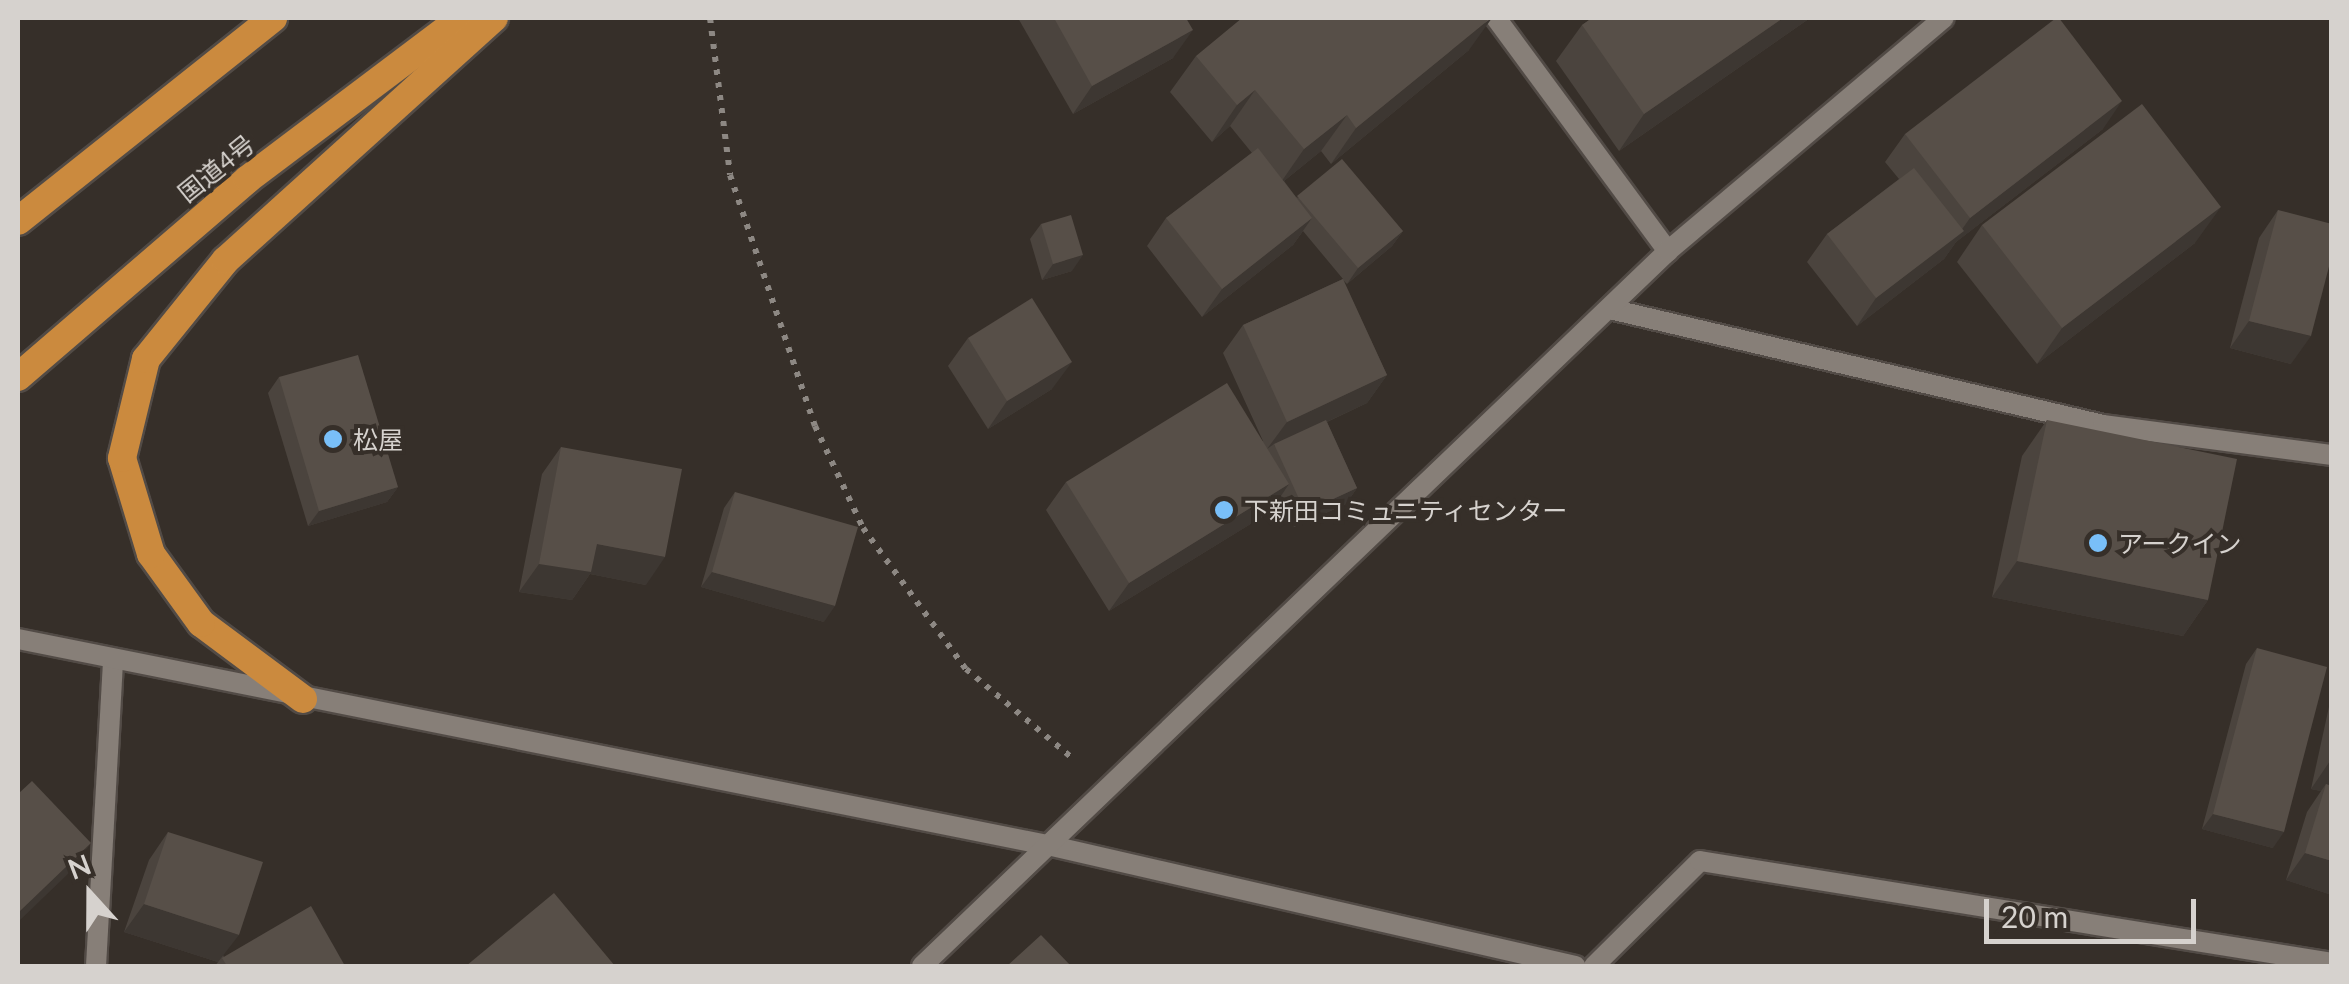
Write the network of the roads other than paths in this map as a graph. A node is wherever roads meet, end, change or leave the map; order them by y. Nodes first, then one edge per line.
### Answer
1 (273, 18) edge
2 (462, 18) edge
3 (494, 18) edge
4 (1496, 18) edge
5 (1944, 18) edge
6 (18, 221) edge
7 (1668, 251) junction
8 (1610, 309) junction
9 (18, 377) edge
10 (2332, 455) edge
11 (18, 639) edge
12 (112, 661) junction
13 (303, 698) junction
14 (1052, 846) junction
15 (1508, 961) edge
16 (2332, 963) edge
17 (96, 966) edge
18 (922, 966) edge
19 (1575, 966) edge
20 (1594, 966) edge

1 - 6 highway
2 - 9 highway, 国道4号
3 - 13 highway
4 - 7 street
5 - 7 street
7 - 8 street
8 - 10 street
8 - 14 street
11 - 12 street
12 - 13 street
12 - 17 street
13 - 14 street
14 - 15 street
14 - 18 street
15 - 19 street
16 - 20 street

